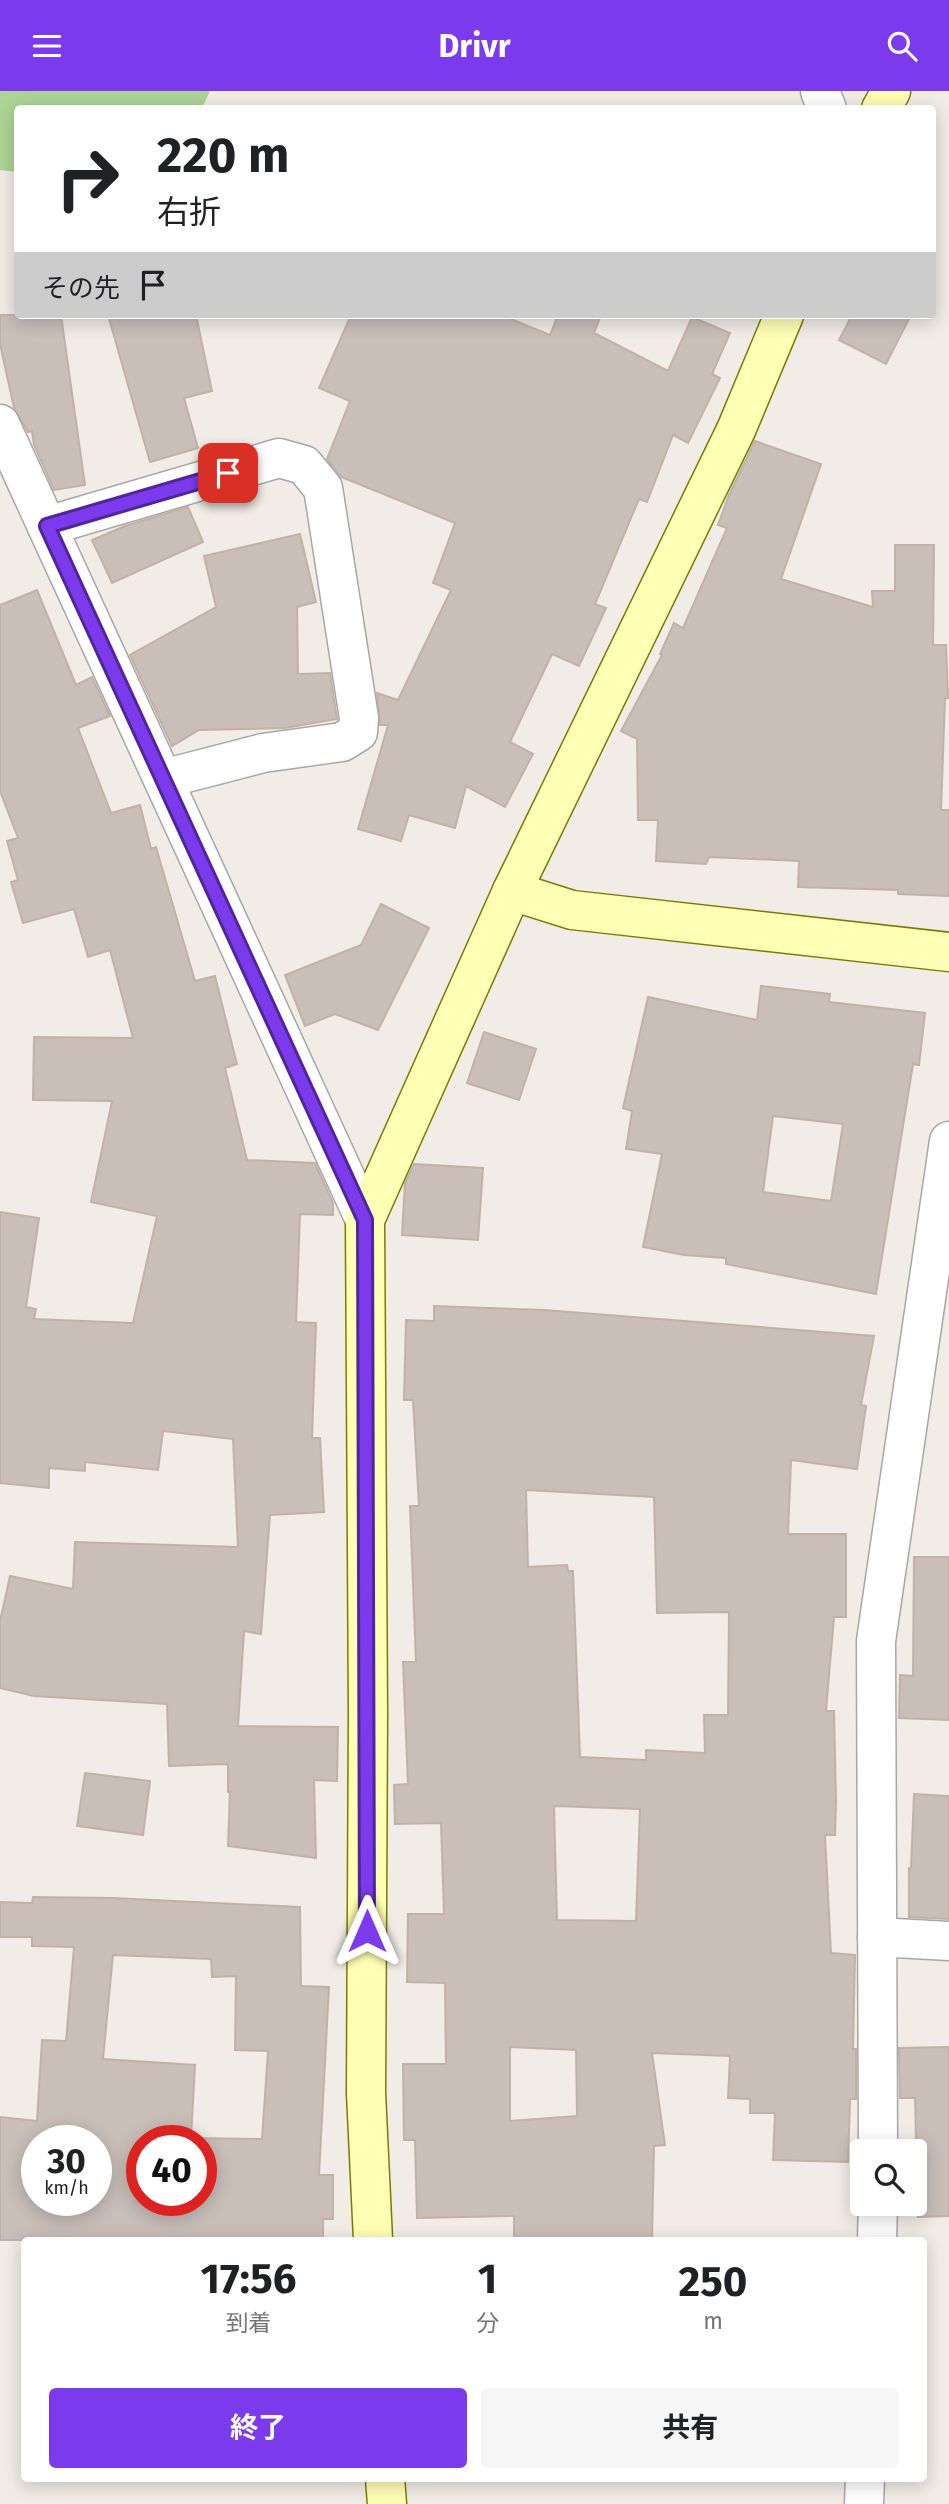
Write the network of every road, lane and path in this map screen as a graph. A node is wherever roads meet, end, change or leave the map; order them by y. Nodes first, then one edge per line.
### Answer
1 (782, 319) edge
2 (0, 423) edge
3 (47, 526) junction
4 (163, 779) junction
5 (512, 891) junction
6 (949, 952) edge
7 (949, 1141) edge
8 (365, 1220) junction
9 (877, 1937) junction
10 (949, 1941) edge
11 (878, 2139) edge
12 (878, 2216) edge
13 (373, 2237) edge
14 (877, 2237) edge
15 (385, 2482) edge
16 (865, 2482) edge
17 (387, 2504) edge
18 (864, 2504) edge

1 - 5 street
2 - 3 street
3 - 4 street
3 - 4 street
4 - 8 street
5 - 6 street
5 - 8 street
7 - 9 street
8 - 13 street
9 - 10 street
9 - 11 street
12 - 14 street
15 - 17 street
16 - 18 street

